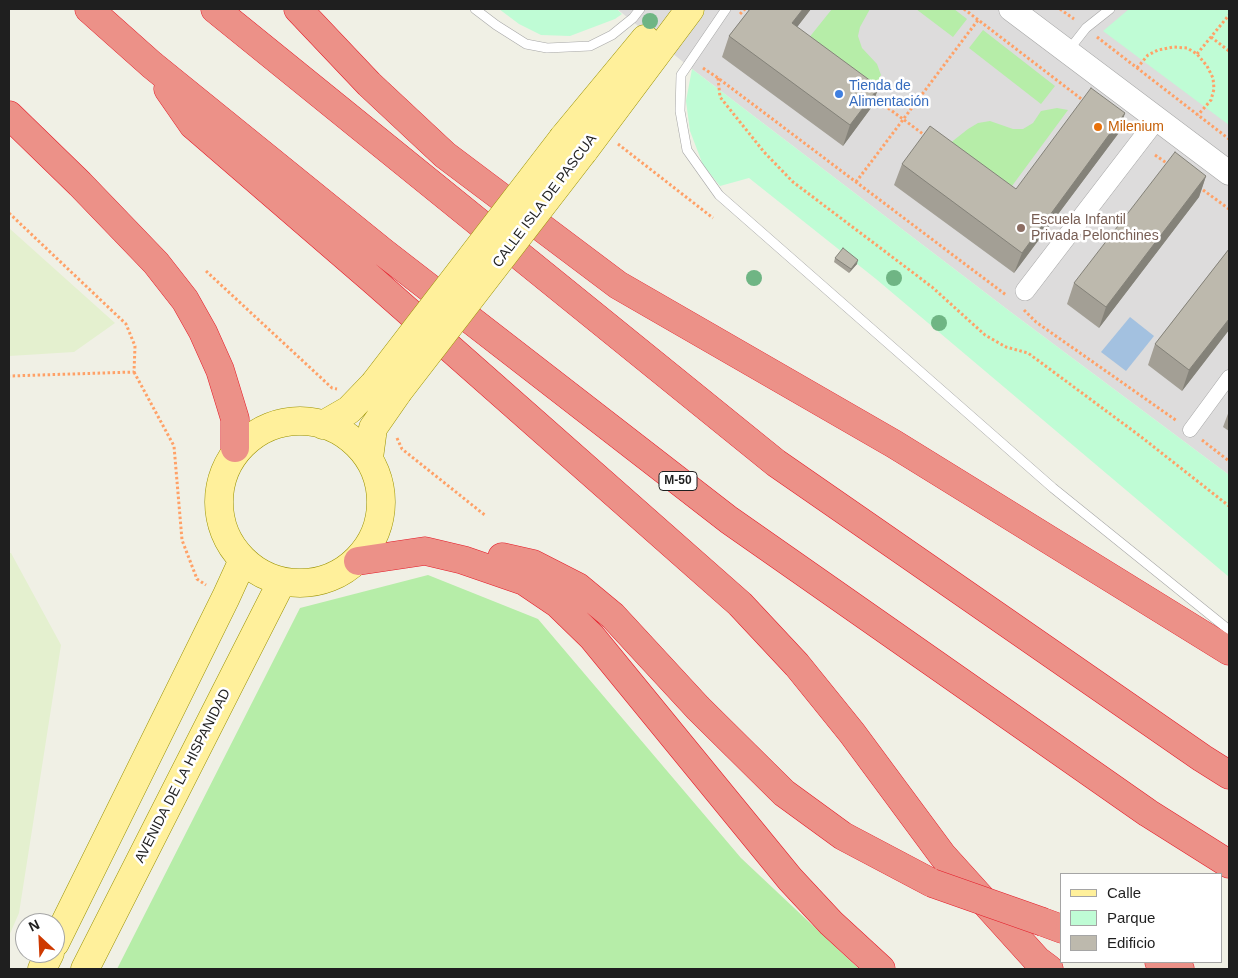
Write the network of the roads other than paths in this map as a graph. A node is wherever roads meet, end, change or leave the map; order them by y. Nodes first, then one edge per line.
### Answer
1 (89, 9) edge
2 (215, 9) edge
3 (298, 9) edge
4 (475, 9) edge
5 (640, 9) edge
6 (669, 9) edge
7 (690, 9) edge
8 (726, 9) edge
9 (1011, 9) edge
10 (1110, 9) edge
11 (1068, 51) junction
12 (152, 65) junction
13 (9, 115) edge
14 (1157, 119) junction
15 (573, 145) junction
16 (1229, 173) edge
17 (1019, 299) road end
18 (1229, 377) edge
19 (386, 388) junction
20 (323, 425) junction
21 (1190, 430) road end
22 (235, 448) junction
23 (369, 458) junction
24 (425, 551) junction
25 (358, 561) junction
26 (242, 562) junction
27 (281, 583) junction
28 (1229, 630) edge
29 (1229, 651) edge
30 (1229, 775) edge
31 (1229, 864) edge
32 (65, 923) edge
33 (1052, 925) edge
34 (1161, 963) edge
35 (85, 969) edge
36 (881, 969) edge
37 (1048, 969) edge
38 (1180, 969) edge

1 - 12 highway, M-50
2 - 30 highway
3 - 29 highway
4 - 5 lane
6 - 15 main road, CALLE ISLA DE PASCUA
7 - 15 main road, CALLE ISLA DE PASCUA
8 - 28 lane
9 - 11 street
10 - 11 lane
11 - 14 street
12 - 31 highway, M-50
12 - 37 highway
13 - 22 highway
14 - 16 street
14 - 17 street
15 - 19 main road, CALLE ISLA DE PASCUA, bridge
18 - 21 street
19 - 20 main road
19 - 23 main road
20 - 22 main road
20 - 23 main road
22 - 26 main road
23 - 25 main road
24 - 25 highway
24 - 33 highway, bridge
24 - 36 highway
25 - 27 main road
26 - 27 main road
26 - 32 main road
27 - 35 main road, AVENIDA DE LA HISPANIDAD
34 - 38 highway

